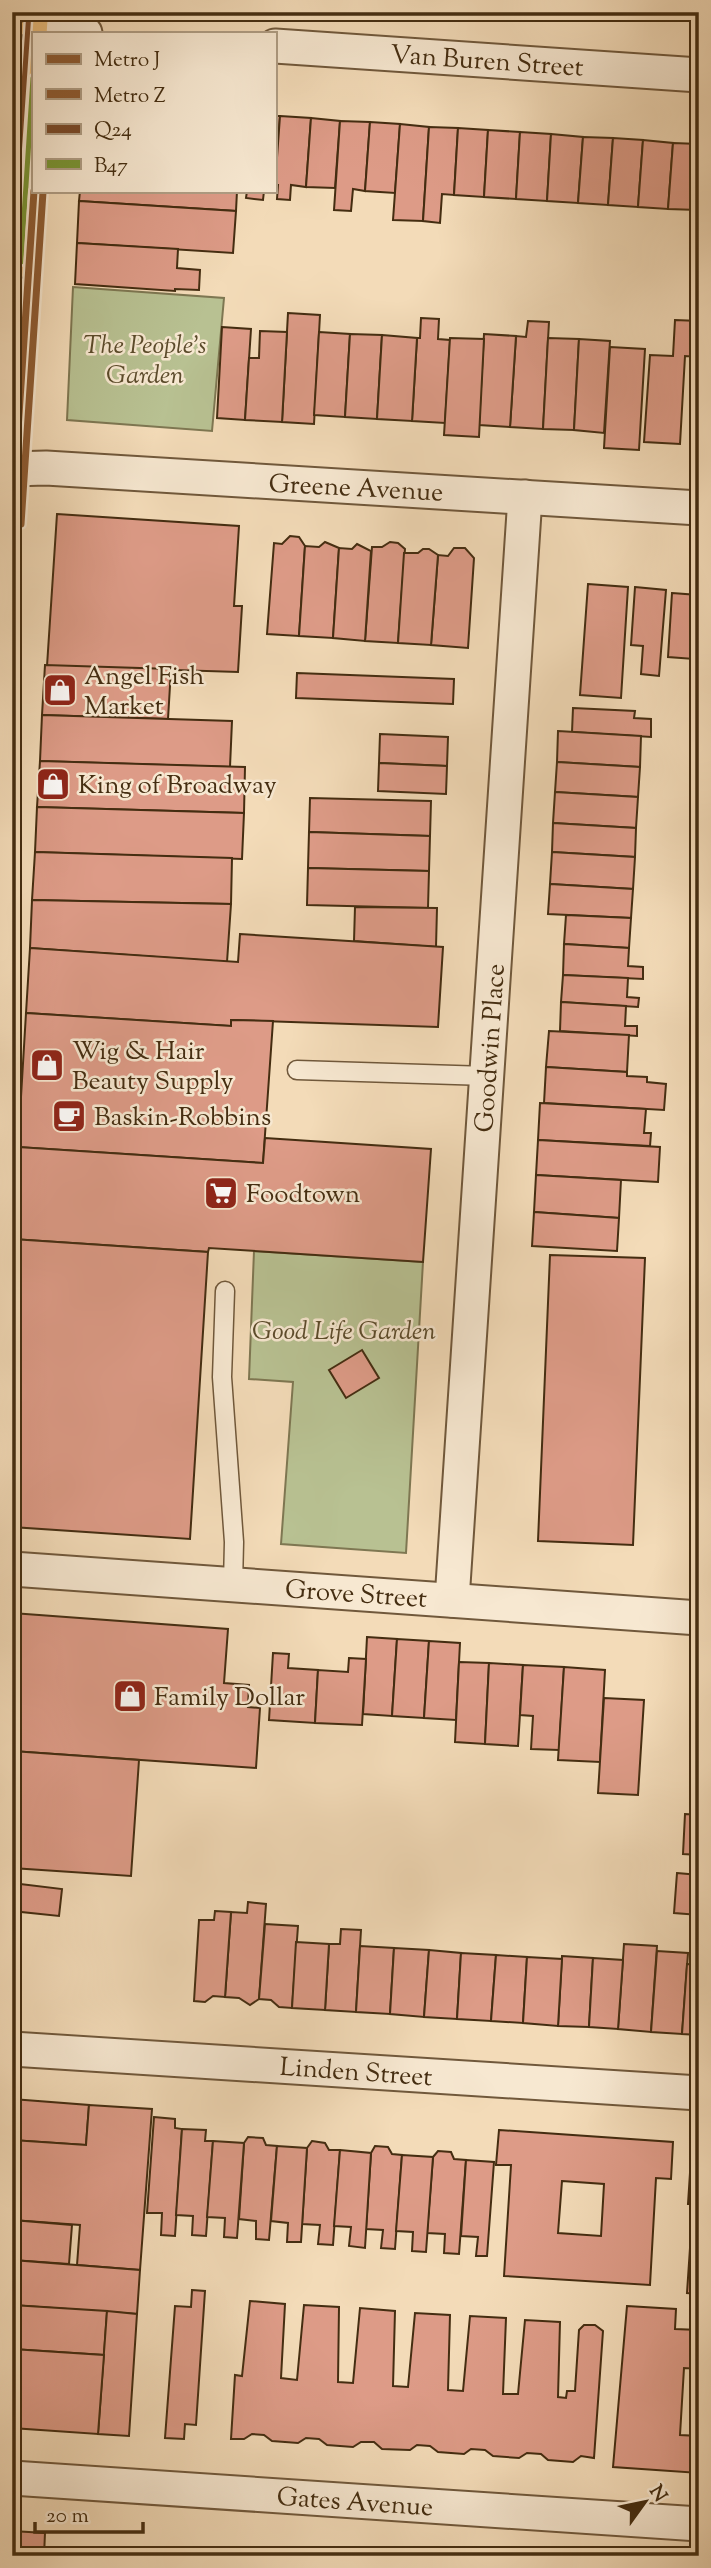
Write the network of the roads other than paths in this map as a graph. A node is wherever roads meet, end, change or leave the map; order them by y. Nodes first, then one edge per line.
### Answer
1 (28, 21) edge
2 (80, 32) edge
3 (276, 46) edge
4 (699, 75) edge
5 (12, 261) edge
6 (12, 469) edge
7 (525, 497) junction
8 (699, 508) edge
9 (297, 1070) dead end
10 (487, 1076) junction
11 (225, 1291) dead end
12 (12, 1569) edge
13 (233, 1584) junction
14 (452, 1600) junction
15 (699, 1618) edge
16 (12, 2049) edge
17 (699, 2093) edge
18 (12, 2478) edge
19 (699, 2524) edge

1 - 2 street
1 - 5 main road
3 - 4 street, Van Buren Street
6 - 7 street, Greene Avenue
7 - 8 street, Greene Avenue
7 - 10 street, Goodwin Place
9 - 10 lane
10 - 14 street, Goodwin Place
11 - 13 lane
12 - 13 street, Grove Street
13 - 14 street, Grove Street
14 - 15 street, Grove Street
16 - 17 street, Linden Street
18 - 19 street, Gates Avenue

